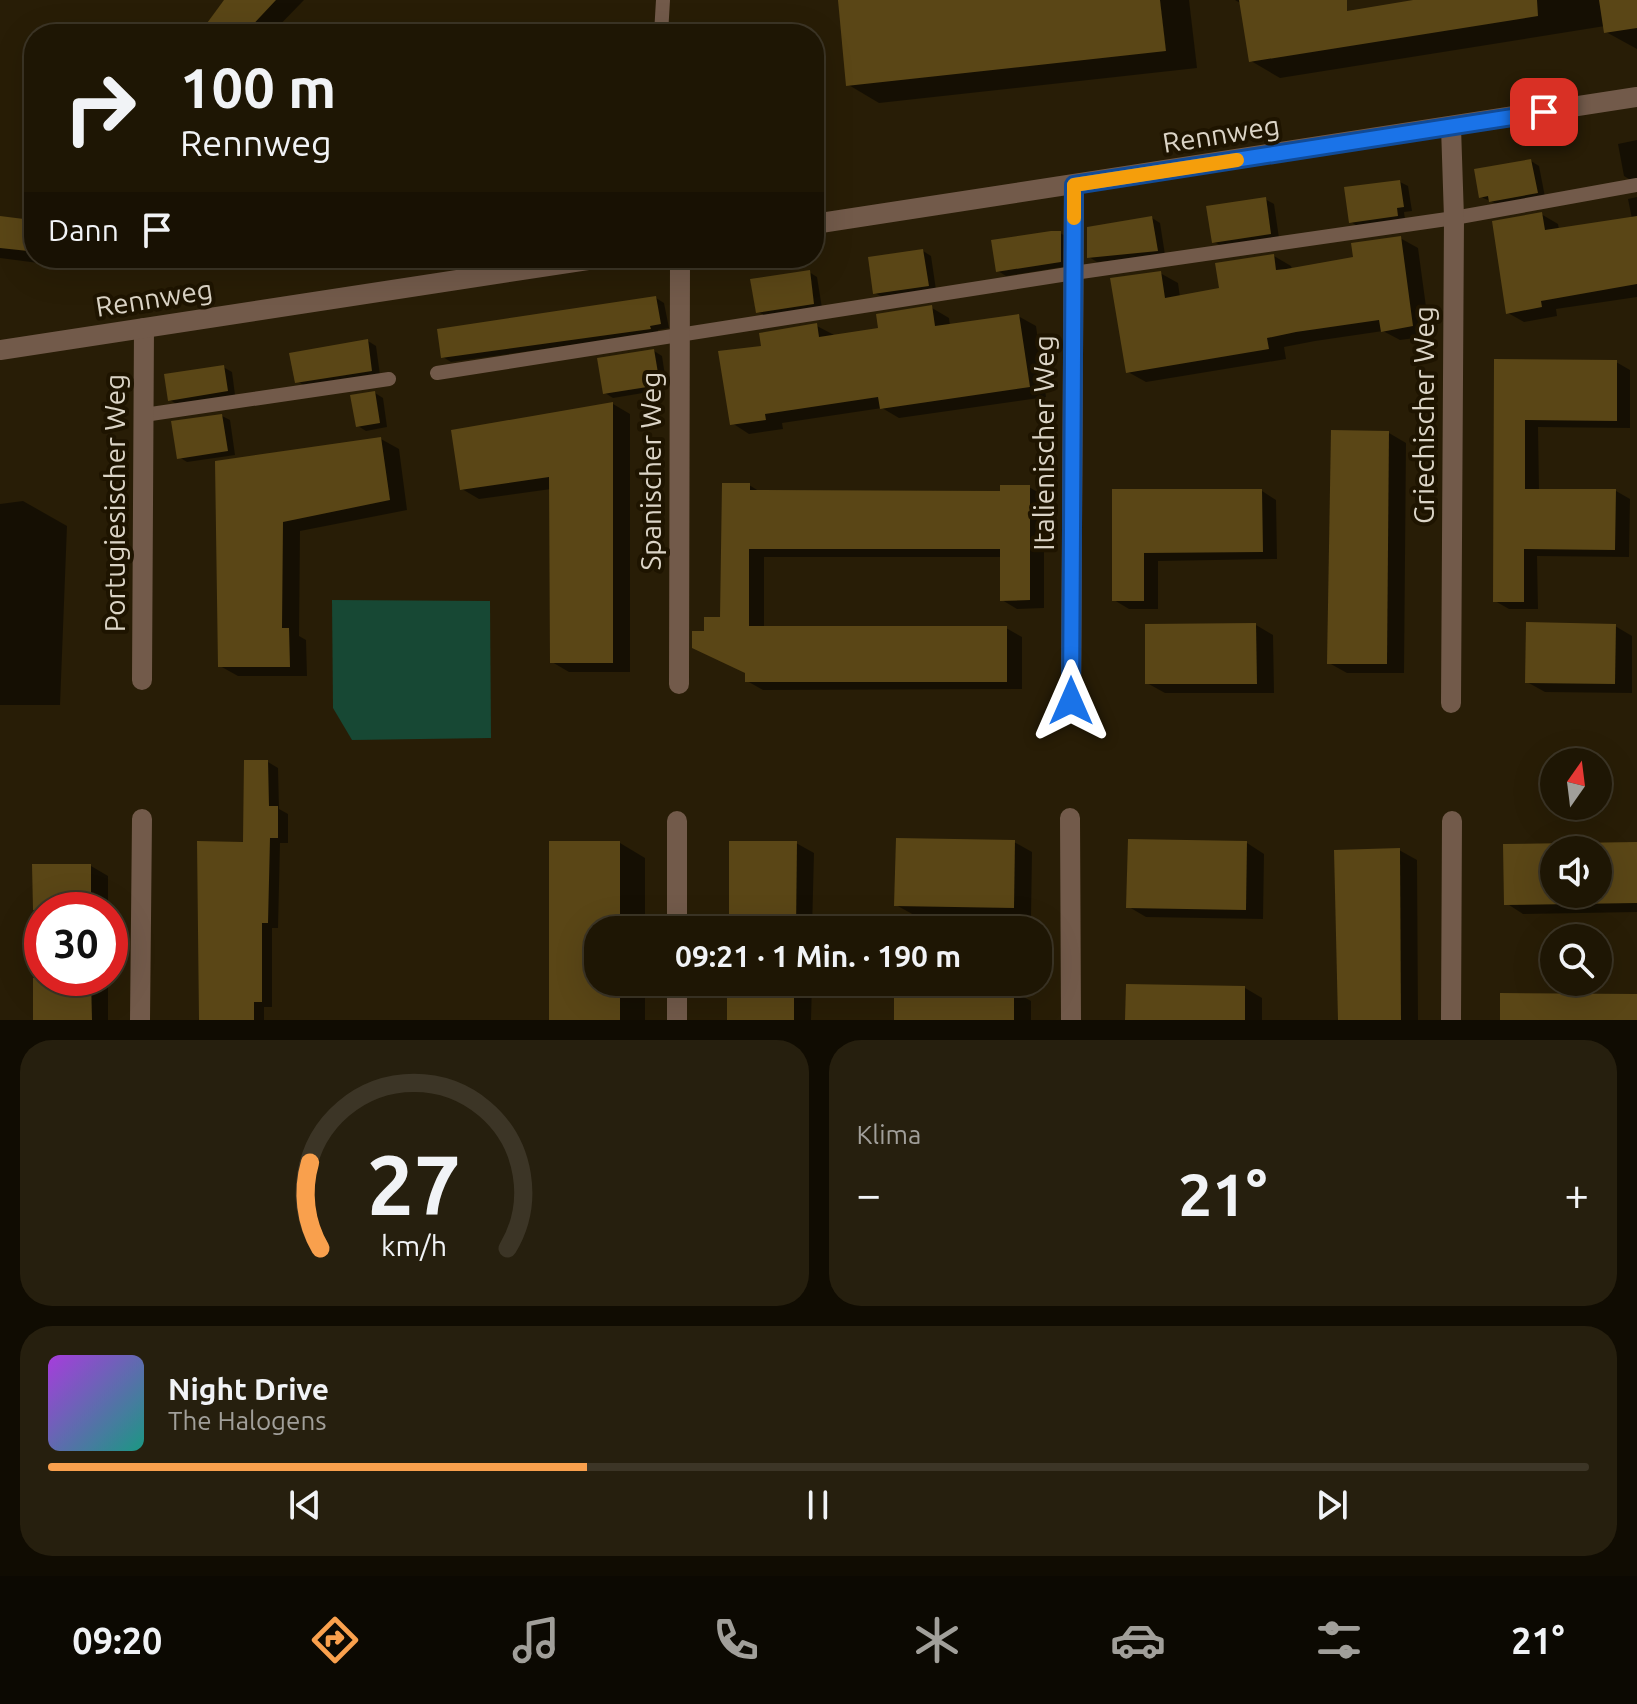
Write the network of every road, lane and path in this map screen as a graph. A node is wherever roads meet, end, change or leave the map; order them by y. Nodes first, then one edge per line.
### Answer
1 (663, 0) edge
2 (662, 24) edge
3 (1637, 97) edge
4 (1451, 127) junction
5 (1074, 185) junction
6 (1637, 185) edge
7 (1454, 218) junction
8 (824, 222) edge
9 (536, 268) edge
10 (680, 268) edge
11 (1074, 273) junction
12 (144, 328) junction
13 (679, 336) junction
14 (0, 350) edge
15 (437, 373) dead end
16 (389, 379) dead end
17 (144, 415) junction
18 (142, 680) dead end
19 (679, 684) dead end
20 (1071, 701) dead end
21 (1451, 703) dead end
22 (1070, 818) dead end
23 (142, 819) dead end
24 (677, 821) dead end
25 (1452, 821) dead end
26 (677, 916) edge
27 (677, 996) edge
28 (140, 1020) edge
29 (677, 1020) edge
30 (1071, 1020) edge
31 (1451, 1020) edge

1 - 2 lane
3 - 4 street, Rennweg
4 - 5 street, Rennweg
4 - 7 street, Griechischer Weg
5 - 8 street, Rennweg
5 - 11 street, Italienischer Weg
6 - 7 lane
7 - 11 lane
7 - 21 street, Griechischer Weg
9 - 12 street, Rennweg
10 - 13 street, Spanischer Weg
11 - 13 lane
11 - 20 street, Italienischer Weg
12 - 14 street, Rennweg
12 - 17 street, Portugiesischer Weg
13 - 15 lane
13 - 19 street, Spanischer Weg
16 - 17 lane
17 - 18 street, Portugiesischer Weg
22 - 30 street
23 - 28 street
24 - 26 street
25 - 31 street
27 - 29 street

